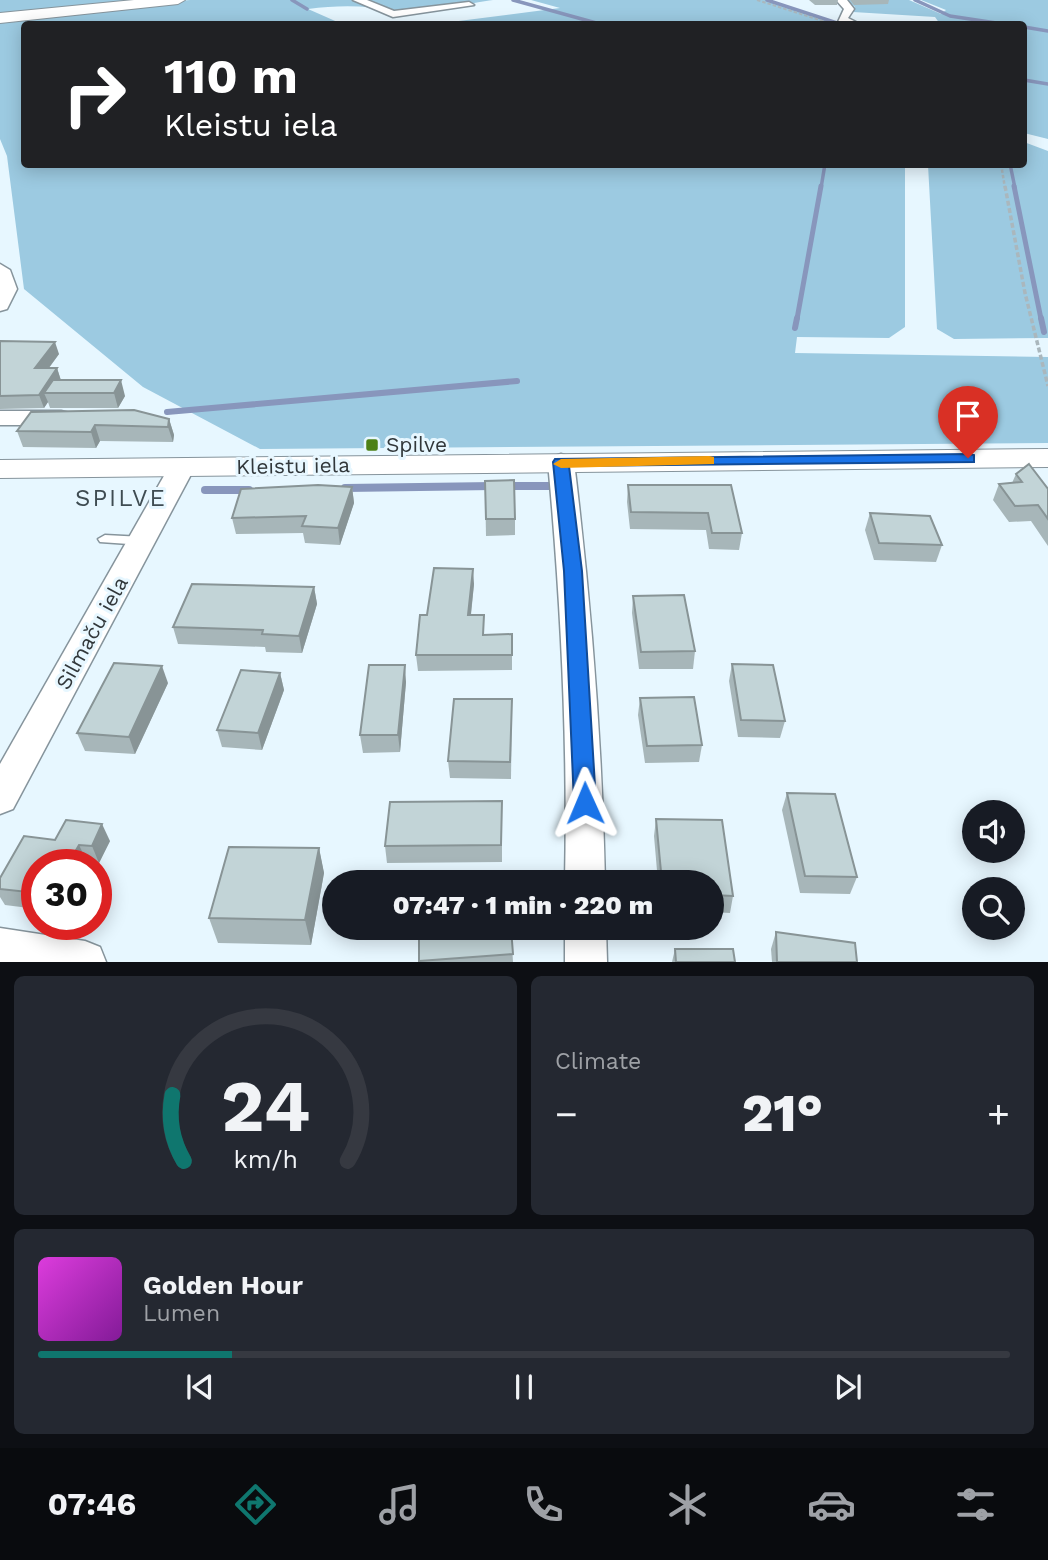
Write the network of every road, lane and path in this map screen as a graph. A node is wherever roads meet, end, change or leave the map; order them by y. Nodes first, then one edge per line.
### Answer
1 (178, 0) edge
2 (358, 0) edge
3 (757, 0) edge
4 (841, 0) edge
5 (469, 5) dead end
6 (0, 18) edge
7 (823, 21) edge
8 (845, 21) edge
9 (1002, 168) edge
10 (0, 270) edge
11 (2, 295) edge
12 (1048, 386) edge
13 (0, 418) edge
14 (91, 418) edge
15 (1048, 458) edge
16 (561, 462) junction
17 (182, 467) junction
18 (0, 469) edge
19 (105, 539) dead end
20 (143, 541) junction
21 (0, 798) edge
22 (585, 870) edge
23 (586, 940) edge
24 (0, 948) edge
25 (85, 961) edge
26 (586, 961) edge

1 - 6 main road
2 - 5 street
3 - 7 path
4 - 8 street
9 - 12 path
10 - 11 street
13 - 14 street
15 - 16 street, Kleistu iela
16 - 17 street, Kleistu iela
16 - 22 street
17 - 18 street, Kleistu iela
17 - 20 street, Silmaču iela
19 - 20 lane
20 - 21 street, Silmaču iela
23 - 26 street
24 - 25 street

